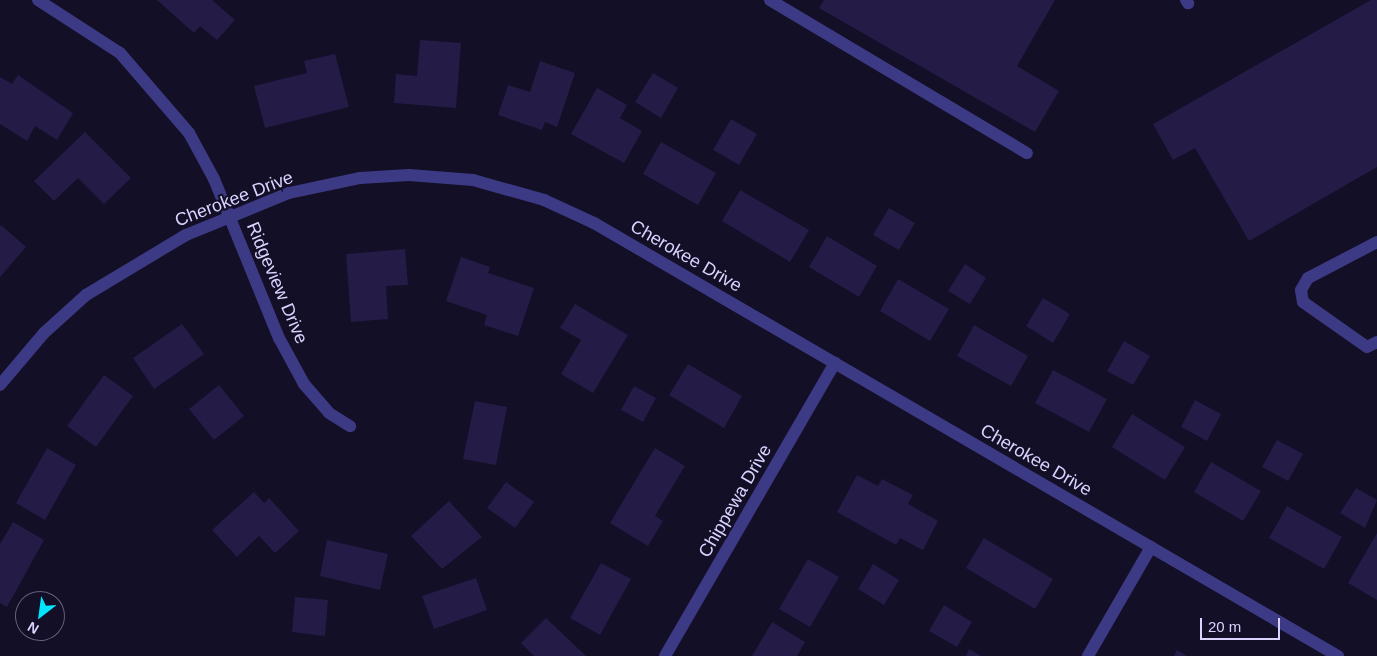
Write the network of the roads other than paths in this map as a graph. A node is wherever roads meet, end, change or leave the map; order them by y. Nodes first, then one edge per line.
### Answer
1 (38, 0) edge
2 (770, 0) edge
3 (1027, 154) dead end
4 (230, 218) junction
5 (1377, 242) edge
6 (1377, 342) edge
7 (835, 363) junction
8 (0, 385) edge
9 (350, 426) dead end
10 (1151, 547) junction
11 (665, 656) edge
12 (1088, 656) edge
13 (1338, 656) edge

1 - 4 street, Ridgeview Drive
2 - 3 street
4 - 7 street, Cherokee Drive
4 - 8 street, Cherokee Drive
4 - 9 street, Ridgeview Drive
5 - 6 street
7 - 10 street, Cherokee Drive
7 - 11 street, Chippewa Drive
10 - 12 street
10 - 13 street, Cherokee Drive

